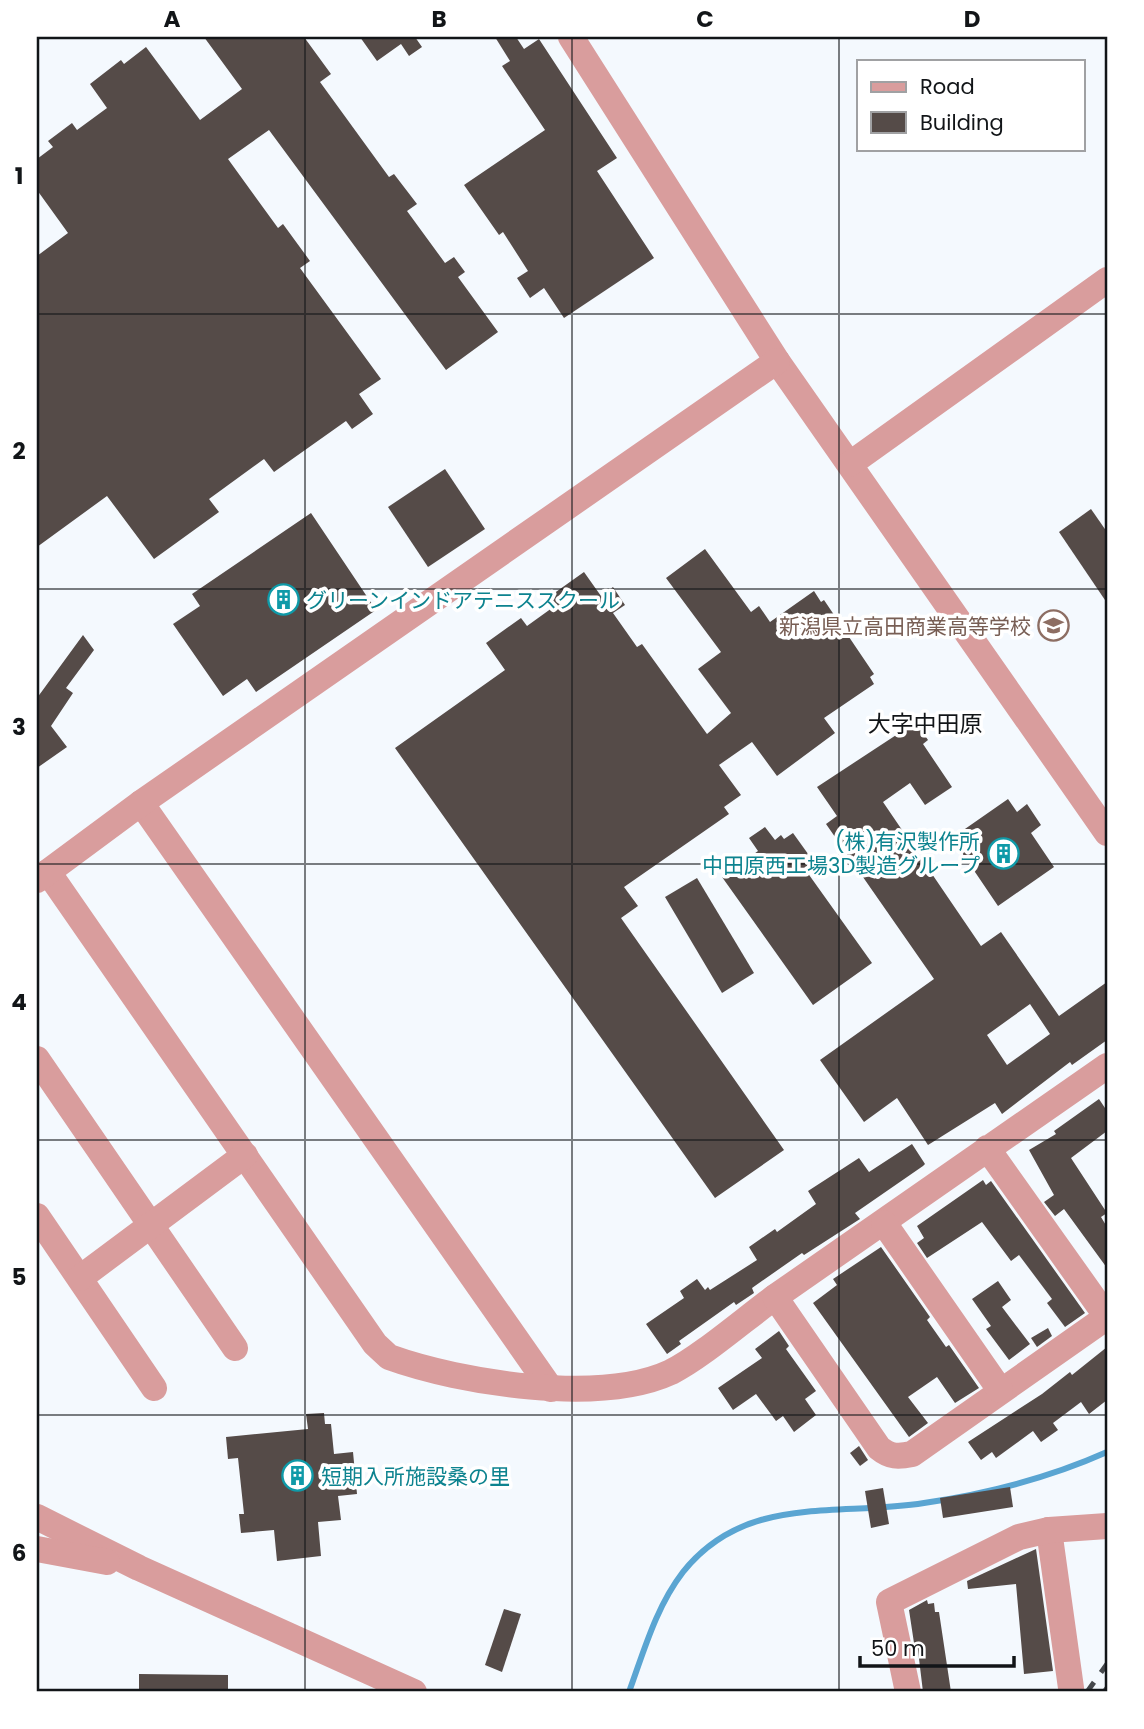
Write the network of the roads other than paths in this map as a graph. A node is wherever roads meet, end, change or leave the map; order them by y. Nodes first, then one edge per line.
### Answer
1 (571, 37) edge
2 (1107, 280) edge
3 (777, 361) junction
4 (850, 464) junction
5 (141, 803) junction
6 (1107, 833) edge
7 (43, 876) edge
8 (37, 1059) edge
9 (1102, 1080) edge
10 (987, 1149) junction
11 (245, 1155) junction
12 (37, 1216) edge
13 (884, 1223) junction
14 (151, 1226) junction
15 (80, 1278) junction
16 (775, 1297) junction
17 (235, 1348) dead end
18 (154, 1388) dead end
19 (551, 1389) junction
20 (1000, 1390) junction
21 (37, 1517) edge
22 (1107, 1526) edge
23 (1049, 1530) junction
24 (37, 1549) edge
25 (139, 1568) junction
26 (1071, 1688) dead end
27 (414, 1692) edge
28 (908, 1692) edge

1 - 3 street
2 - 4 street
3 - 4 street
3 - 5 street
4 - 6 street
5 - 7 street
5 - 19 street
7 - 11 street
8 - 14 street
9 - 10 street
10 - 13 street
10 - 20 street
11 - 14 street
11 - 19 street
12 - 15 street
13 - 16 street
13 - 20 street
14 - 15 street
14 - 17 street
15 - 18 street
16 - 19 street
16 - 20 street
21 - 25 street
22 - 23 street
23 - 26 street
23 - 28 street
24 - 25 street
25 - 27 street

